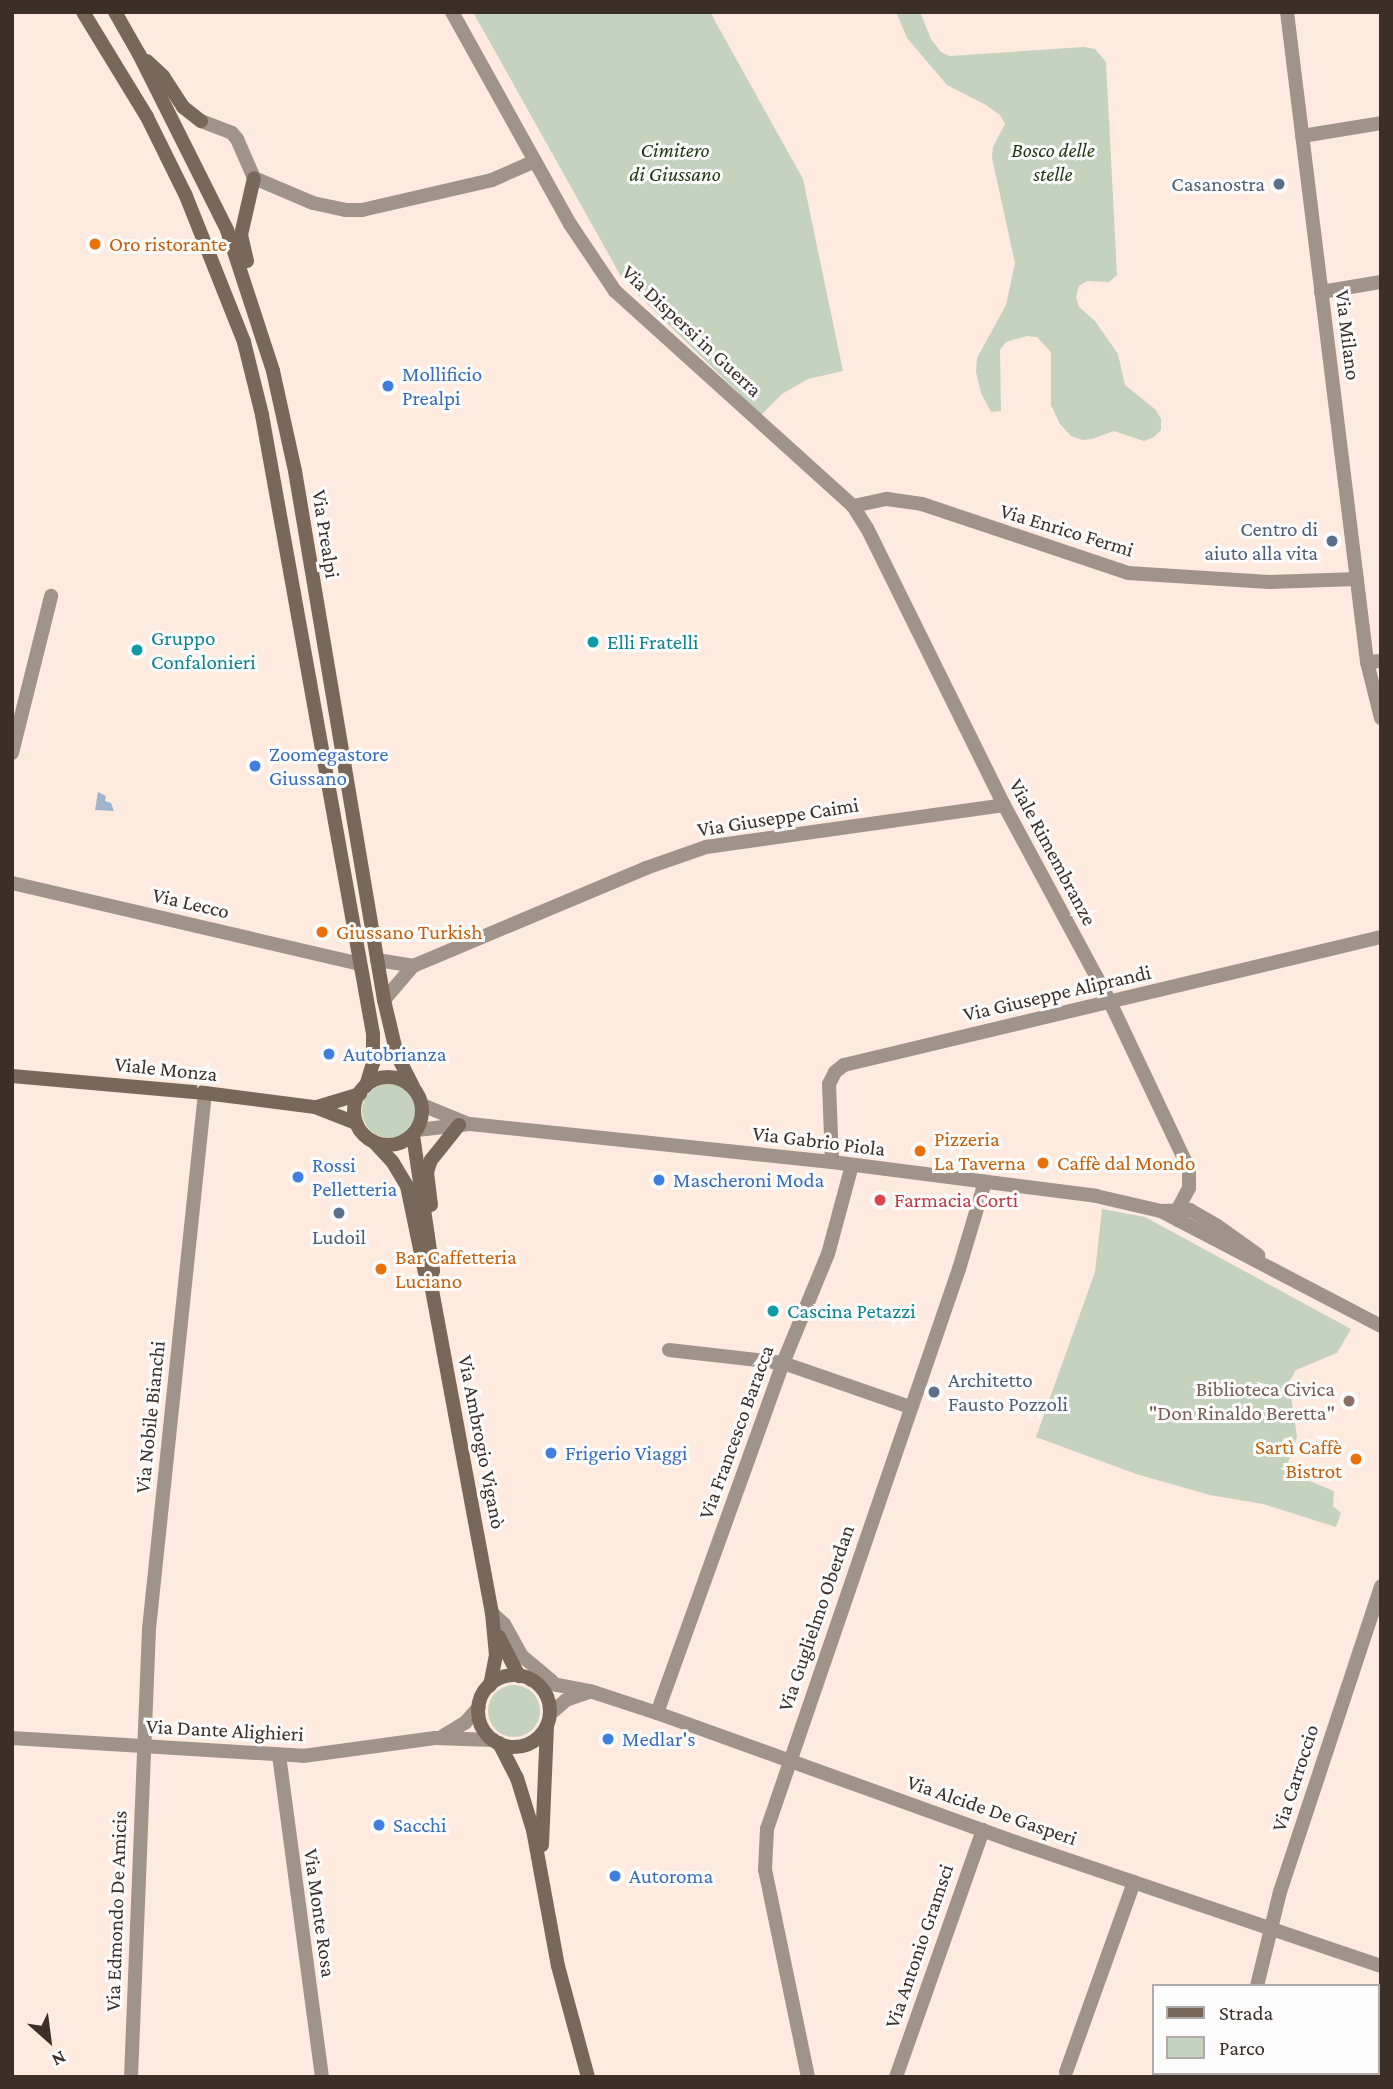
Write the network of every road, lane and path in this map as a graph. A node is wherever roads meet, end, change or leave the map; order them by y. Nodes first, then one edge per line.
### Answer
1 (83, 12) edge
2 (115, 12) edge
3 (452, 12) edge
4 (1287, 12) edge
5 (139, 54) junction
6 (201, 121) joint
7 (1381, 123) edge
8 (1302, 136) junction
9 (535, 161) junction
10 (254, 178) junction
11 (1381, 282) edge
12 (1321, 292) junction
13 (252, 300) junction
14 (853, 506) junction
15 (1357, 579) junction
16 (51, 596) dead end
17 (1374, 661) edge
18 (1381, 718) edge
19 (12, 753) edge
20 (1004, 805) junction
21 (12, 883) edge
22 (1381, 937) edge
23 (377, 961) junction
24 (359, 964) junction
25 (413, 966) junction
26 (384, 1000) junction
27 (1110, 1002) junction
28 (12, 1076) edge
29 (413, 1087) junction
30 (363, 1090) junction
31 (205, 1093) junction
32 (422, 1105) junction
33 (316, 1107) junction
34 (356, 1123) junction
35 (465, 1125) junction
36 (415, 1133) junction
37 (374, 1142) junction
38 (832, 1162) junction
39 (852, 1165) junction
40 (985, 1182) junction
41 (1181, 1218) junction
42 (431, 1257) junction
43 (1278, 1271) junction
44 (430, 1279) junction
45 (1381, 1326) edge
46 (670, 1350) dead end
47 (783, 1363) junction
48 (910, 1407) junction
49 (1381, 1586) edge
50 (492, 1612) junction
51 (525, 1678) junction
52 (490, 1685) junction
53 (560, 1685) junction
54 (590, 1691) junction
55 (479, 1707) junction
56 (656, 1713) junction
57 (548, 1720) junction
58 (12, 1738) edge
59 (435, 1738) junction
60 (496, 1742) junction
61 (144, 1746) junction
62 (278, 1755) junction
63 (791, 1761) junction
64 (983, 1830) junction
65 (542, 1867) junction
66 (1134, 1882) junction
67 (1273, 1929) junction
68 (1381, 1966) edge
69 (1258, 1984) edge
70 (1066, 2072) dead end
71 (131, 2077) edge
72 (322, 2077) edge
73 (589, 2077) edge
74 (808, 2077) edge
75 (896, 2077) edge

1 - 24 main road, Via Prealpi
2 - 5 main road, Via Prealpi
3 - 9 street, Via Dispersi in Guerra
4 - 8 street, Via Milano
5 - 6 main road
5 - 13 main road, Via Prealpi
6 - 10 street
7 - 8 street
8 - 12 street, Via Milano
9 - 10 street
9 - 14 street, Via Dispersi in Guerra
10 - 13 main road
11 - 12 street
12 - 15 street, Via Milano
13 - 23 main road, Via Prealpi
14 - 15 street, Via Enrico Fermi
14 - 20 street, Viale Rimembranze
15 - 17 street, Via Milano
16 - 19 street
17 - 18 street, Via Milano
20 - 25 street, Via Giuseppe Caimi
20 - 27 street, Viale Rimembranze
21 - 24 street, Via Lecco
22 - 27 street, Via Giuseppe Aliprandi
23 - 25 street
23 - 26 main road, Via Prealpi
24 - 30 main road, Via Prealpi
25 - 26 street
26 - 29 main road, Via Prealpi
27 - 38 street, Via Giuseppe Aliprandi
27 - 41 street, Viale Rimembranze
28 - 31 main road, Viale Monza
29 - 30 main road
29 - 32 main road
30 - 33 main road, Viale Monza
30 - 34 main road
31 - 33 main road, Viale Monza
31 - 61 street, Via Nobile Bianchi
32 - 35 street, Via Gabrio Piola
32 - 36 main road
33 - 34 main road, Viale Monza
34 - 37 main road
35 - 36 street, Via Gabrio Piola
35 - 38 street, Via Gabrio Piola
35 - 42 main road
36 - 37 main road
36 - 42 main road, Via Ambrogio Viganò
37 - 44 main road, Via Ambrogio Viganò
38 - 39 street, Via Gabrio Piola
39 - 40 street, Via Gabrio Piola
39 - 47 street, Via Francesco Baracca
40 - 41 street, Via Gabrio Piola
40 - 48 street, Via Guglielmo Oberdan
41 - 43 street
41 - 43 street, Via Gabrio Piola
42 - 44 main road, Via Ambrogio Viganò
43 - 45 street
44 - 50 main road, Via Ambrogio Viganò
46 - 47 street
47 - 48 street
47 - 56 street, Via Francesco Baracca
48 - 63 street, Via Guglielmo Oberdan
49 - 67 street, Via Carroccio
50 - 51 main road, Via Ambrogio Viganò
50 - 52 main road, Via Ambrogio Viganò
50 - 53 street
51 - 52 main road
51 - 53 street, Via Alcide De Gasperi
51 - 57 main road
52 - 55 main road
53 - 54 street, Via Alcide De Gasperi
54 - 56 street, Via Alcide De Gasperi
54 - 57 street
55 - 59 street, Via Dante Alighieri
55 - 60 main road
56 - 63 street, Via Alcide De Gasperi
57 - 60 main road
57 - 65 main road
58 - 61 street, Via Dante Alighieri
59 - 60 street, Via Dante Alighieri
59 - 62 street, Via Dante Alighieri
60 - 65 main road
61 - 62 street, Via Dante Alighieri
61 - 71 street, Via Edmondo De Amicis
62 - 72 street, Via Monte Rosa
63 - 64 street, Via Alcide De Gasperi
63 - 74 street, Via Guglielmo Oberdan
64 - 66 street, Via Alcide De Gasperi
64 - 75 street, Via Antonio Gramsci
65 - 73 main road
66 - 67 street, Via Alcide De Gasperi
66 - 70 street
67 - 68 street, Via Alcide De Gasperi
67 - 69 street, Via Carroccio

